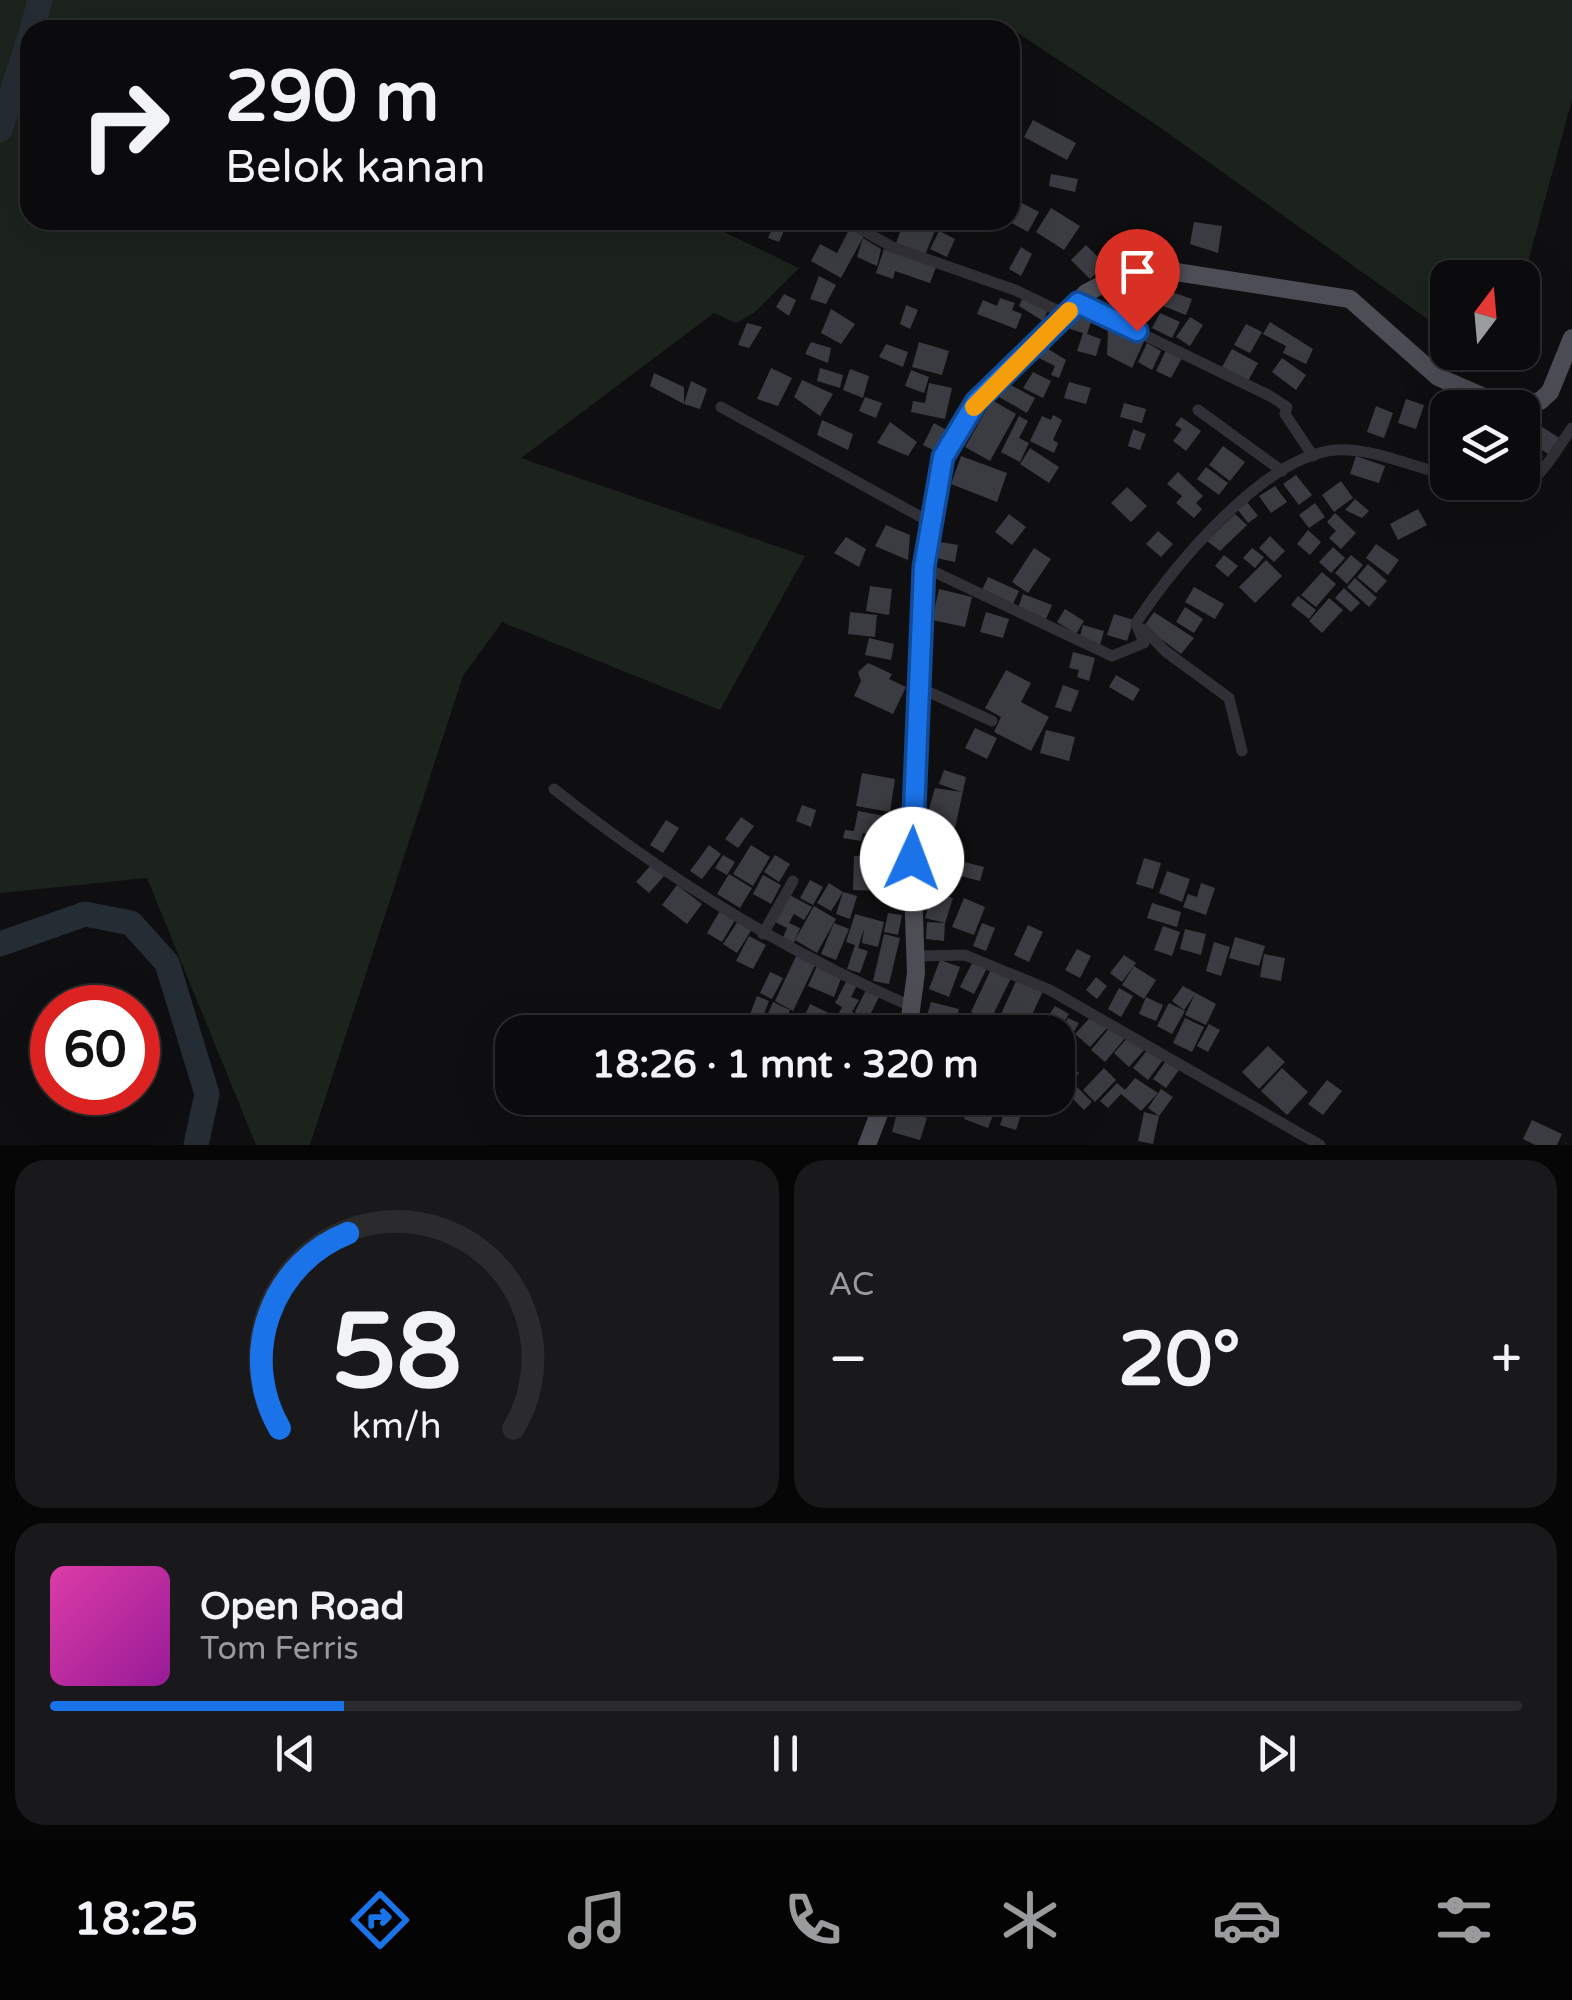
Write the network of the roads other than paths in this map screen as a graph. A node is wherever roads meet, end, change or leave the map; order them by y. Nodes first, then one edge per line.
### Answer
1 (862, 230) edge
2 (1072, 309) junction
3 (1572, 338) edge
4 (721, 407) dead end
5 (1198, 410) dead end
6 (1572, 428) edge
7 (1312, 456) junction
8 (1430, 470) edge
9 (1540, 470) edge
10 (1282, 471) junction
11 (930, 522) junction
12 (924, 567) junction
13 (1141, 615) junction
14 (918, 686) junction
15 (992, 721) dead end
16 (1242, 751) dead end
17 (554, 789) dead end
18 (794, 880) dead end
19 (763, 934) junction
20 (917, 956) junction
21 (913, 1006) junction
22 (911, 1015) edge
23 (878, 1115) edge
24 (867, 1145) edge
25 (1320, 1145) edge

1 - 2 street
2 - 3 main road
2 - 7 street
2 - 11 main road
4 - 11 street
5 - 10 street
6 - 9 street
7 - 8 street
7 - 10 street
10 - 13 street
11 - 12 main road
12 - 13 street
12 - 14 main road
13 - 16 street
14 - 15 street
14 - 20 main road
17 - 19 street
18 - 19 street
19 - 21 street
20 - 21 main road
20 - 25 street
21 - 22 main road
23 - 24 main road

